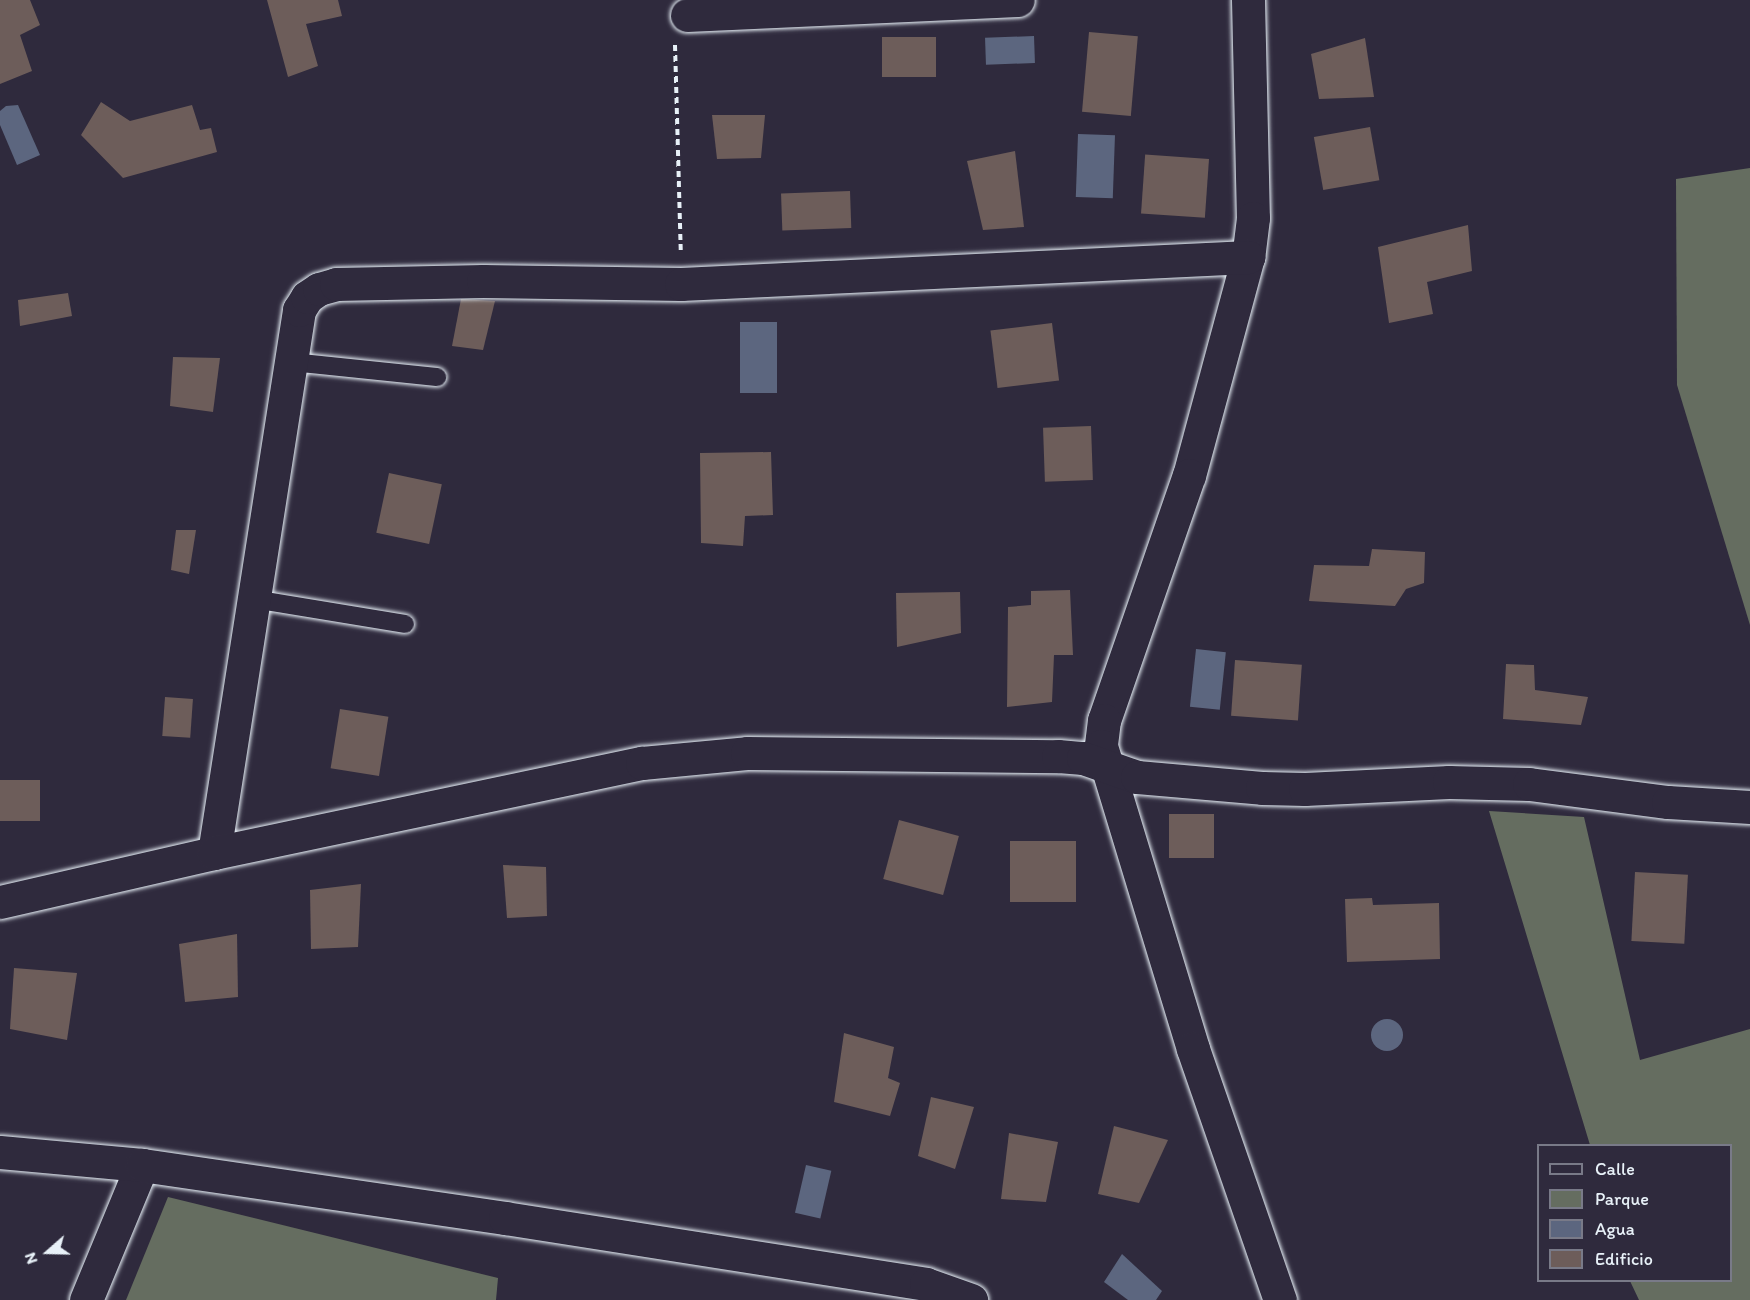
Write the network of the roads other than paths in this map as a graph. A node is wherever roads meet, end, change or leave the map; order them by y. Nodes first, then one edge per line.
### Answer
1 (1018, 0) edge
2 (1248, 0) edge
3 (687, 15) road end
4 (1248, 257) junction
5 (291, 362) junction
6 (437, 377) dead end
7 (254, 599) junction
8 (405, 624) dead end
9 (1105, 764) junction
10 (1750, 807) edge
11 (214, 853) junction
12 (0, 902) edge
13 (0, 1152) edge
14 (142, 1165) junction
15 (86, 1300) edge
16 (971, 1300) edge
17 (1280, 1300) edge

1 - 3 street
2 - 4 street
4 - 5 street
4 - 9 street
5 - 6 lane
5 - 7 street
7 - 8 lane
7 - 11 street
9 - 10 street
9 - 11 street
9 - 17 street
11 - 12 street
13 - 14 street
14 - 15 street
14 - 16 street

